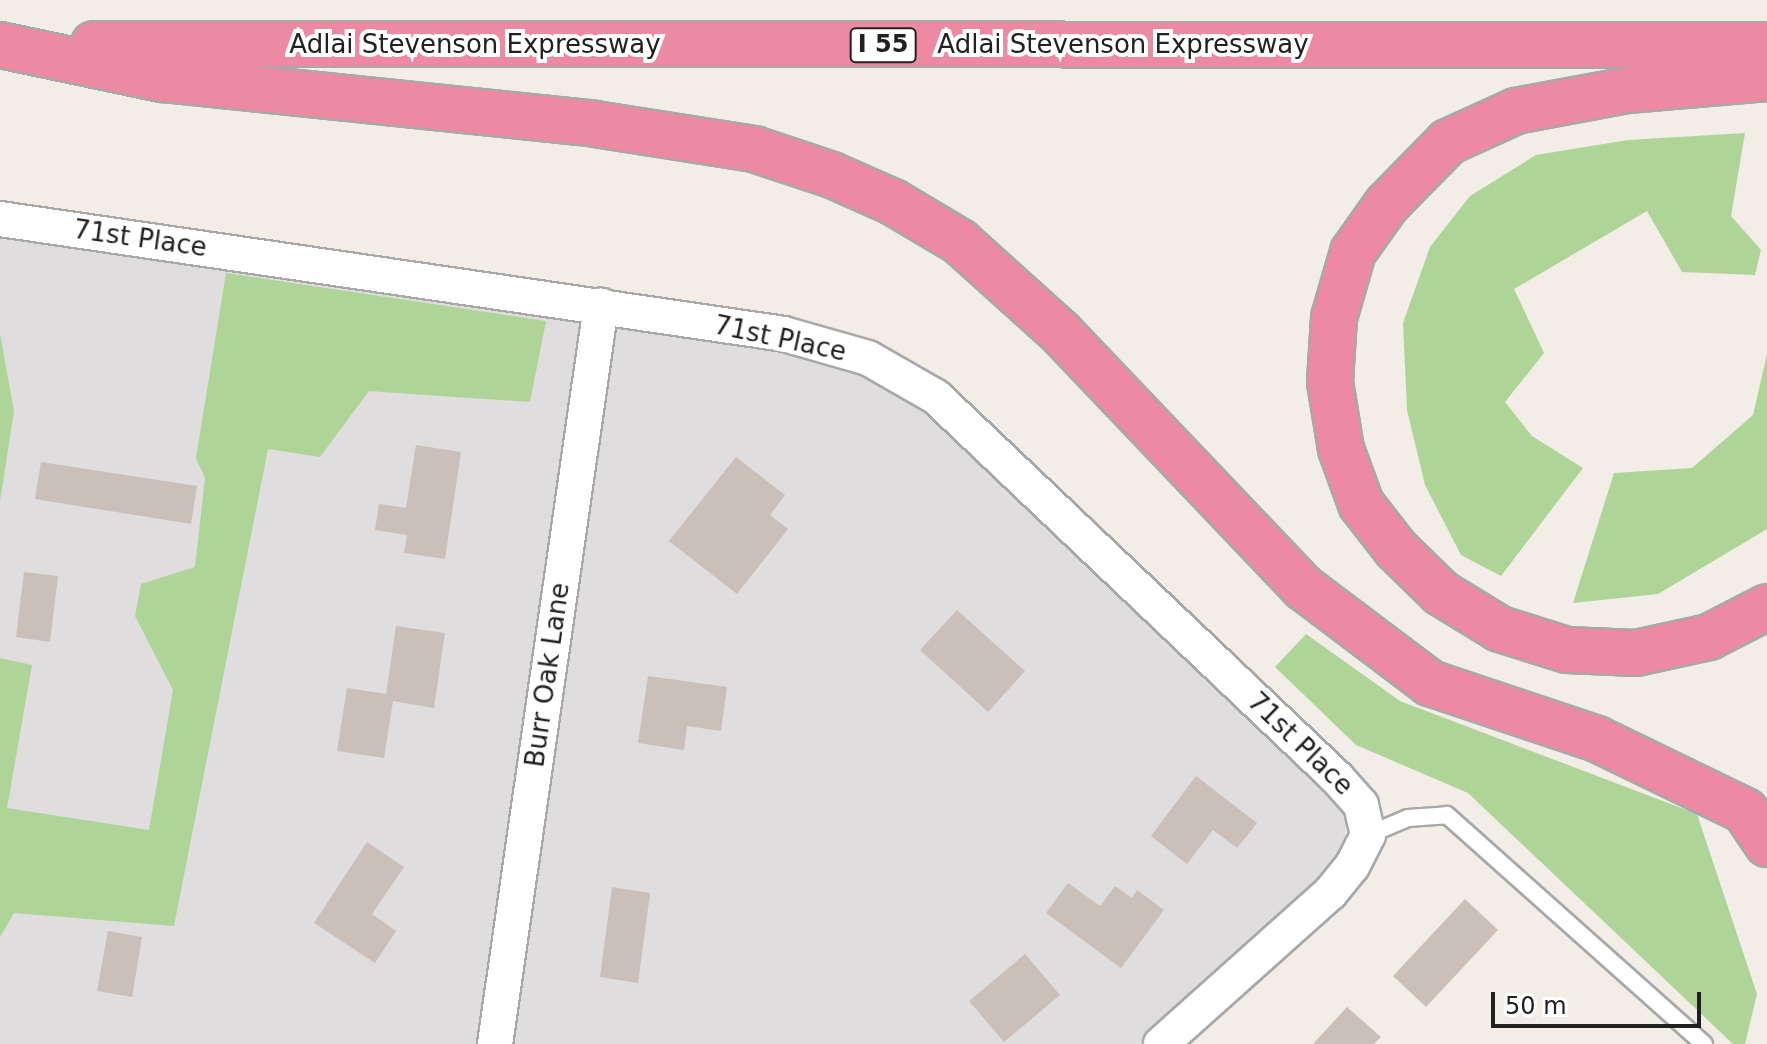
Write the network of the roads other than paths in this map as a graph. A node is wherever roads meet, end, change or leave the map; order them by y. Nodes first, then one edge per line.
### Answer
1 (0, 43) edge
2 (1767, 45) edge
3 (1767, 78) edge
4 (0, 219) edge
5 (601, 306) junction
6 (1767, 607) edge
7 (1368, 835) junction
8 (1767, 844) edge
9 (495, 1044) edge
10 (1161, 1044) edge
11 (1704, 1044) edge

1 - 2 highway, Adlai Stevenson Expressway / I 55
1 - 8 highway
3 - 6 highway
4 - 5 street, 71st Place
5 - 7 street, 71st Place
5 - 9 street, Burr Oak Lane
7 - 10 street
7 - 11 lane

